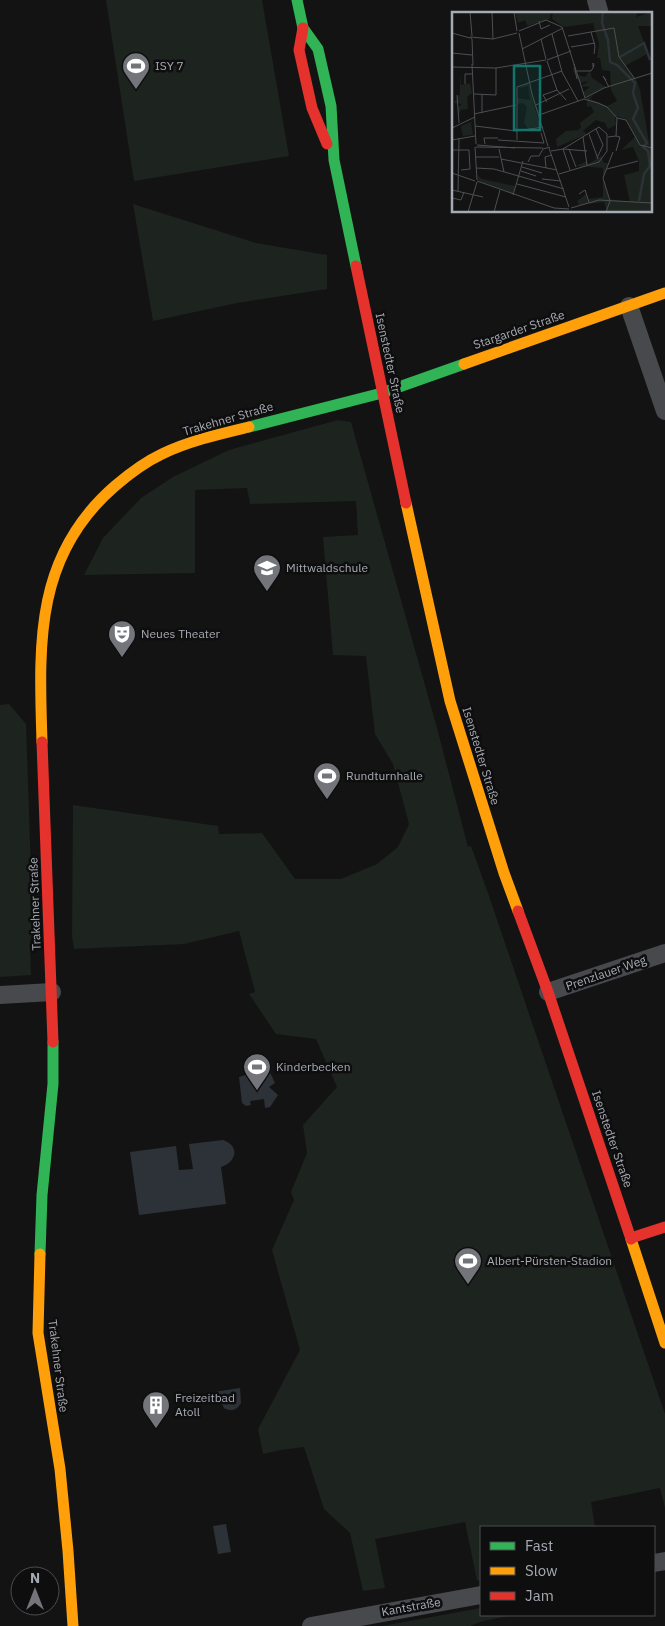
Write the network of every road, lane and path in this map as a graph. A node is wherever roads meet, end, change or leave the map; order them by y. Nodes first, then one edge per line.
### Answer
1 (297, 0) edge
2 (303, 28) junction
3 (334, 160) junction
4 (665, 293) edge
5 (628, 306) junction
6 (382, 393) junction
7 (665, 411) edge
8 (665, 954) edge
9 (52, 992) junction
10 (548, 992) junction
11 (0, 995) edge
12 (665, 1227) edge
13 (631, 1238) junction
14 (665, 1342) edge
15 (480, 1595) edge
16 (73, 1626) edge
17 (311, 1626) edge

1 - 2 street, Isenstedter Straße
2 - 3 street, Isenstedter Straße
2 - 3 street, Isenstedter Straße
3 - 6 street, Isenstedter Straße
4 - 5 street, Stargarder Straße
5 - 6 street, Stargarder Straße
5 - 7 street
6 - 9 street, Trakehner Straße
6 - 10 street, Isenstedter Straße
8 - 10 street, Prenzlauer Weg
9 - 11 street
9 - 16 street, Trakehner Straße
10 - 13 street, Isenstedter Straße
12 - 13 street
13 - 14 street, Isenstedter Straße
15 - 17 street, Kantstraße

